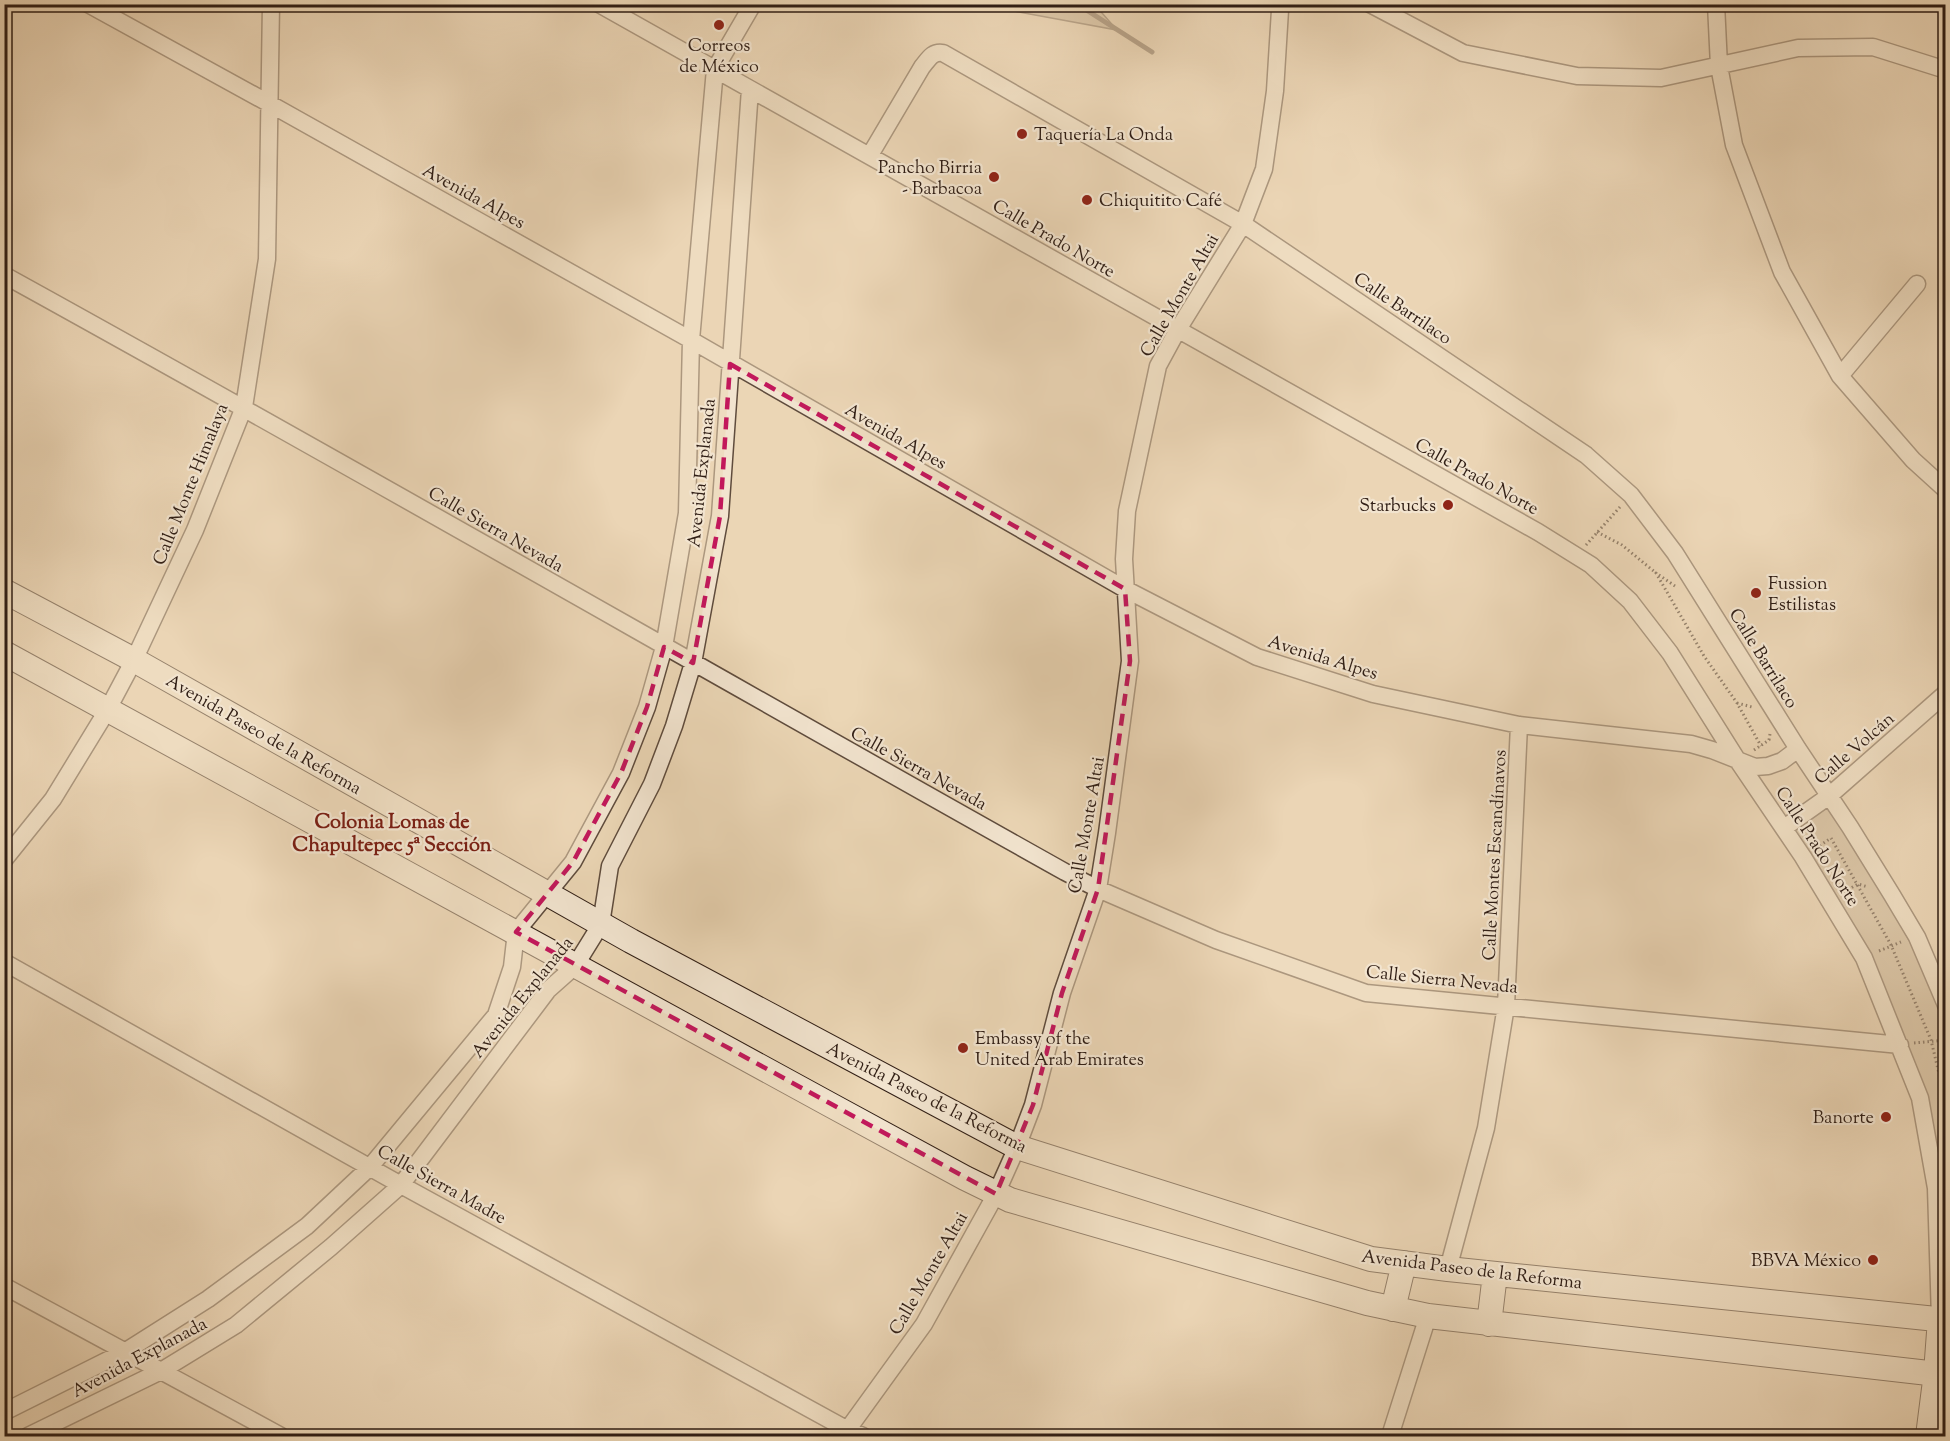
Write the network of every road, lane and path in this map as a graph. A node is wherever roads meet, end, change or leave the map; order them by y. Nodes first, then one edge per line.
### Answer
1 (88, 4) edge
2 (271, 4) edge
3 (599, 4) edge
4 (753, 4) edge
5 (1282, 4) edge
6 (1370, 4) edge
7 (1716, 4) edge
8 (1719, 66) junction
9 (715, 69) junction
10 (1946, 70) edge
11 (750, 89) junction
12 (270, 104) junction
13 (870, 155) junction
14 (1243, 224) junction
15 (4, 275) edge
16 (1917, 284) dead end
17 (1177, 331) junction
18 (692, 340) junction
19 (730, 364) junction
20 (1840, 376) junction
21 (244, 407) junction
22 (1946, 490) edge
23 (1631, 495) junction
24 (1597, 532) junction
25 (1577, 556) junction
26 (1656, 573) junction
27 (1675, 586) dead end
28 (1125, 590) junction
29 (4, 591) edge
30 (663, 647) junction
31 (4, 653) edge
32 (134, 660) junction
33 (693, 663) junction
34 (1946, 693) edge
35 (1767, 699) junction
36 (1737, 703) junction
37 (108, 710) junction
38 (1519, 725) junction
39 (1771, 729) dead end
40 (1761, 746) junction
41 (1798, 749) junction
42 (1741, 755) junction
43 (1829, 796) junction
44 (1784, 828) junction
45 (1803, 857) junction
46 (4, 860) edge
47 (1858, 884) junction
48 (1098, 889) junction
49 (546, 894) junction
50 (1892, 895) junction
51 (1830, 900) junction
52 (602, 924) junction
53 (516, 932) junction
54 (1917, 937) junction
55 (1891, 945) junction
56 (1864, 958) junction
57 (4, 962) edge
58 (575, 966) junction
59 (1946, 1005) edge
60 (1506, 1006) junction
61 (1931, 1040) junction
62 (1946, 1040) edge
63 (1900, 1045) junction
64 (1946, 1103) edge
65 (1017, 1147) junction
66 (370, 1167) junction
67 (401, 1185) junction
68 (996, 1194) junction
69 (1404, 1263) junction
70 (1448, 1269) junction
71 (1495, 1274) junction
72 (4, 1286) edge
73 (1393, 1309) junction
74 (1428, 1316) junction
75 (1943, 1320) edge
76 (1489, 1324) junction
77 (126, 1351) junction
78 (161, 1371) junction
79 (1942, 1371) edge
80 (4, 1412) edge
81 (851, 1435) edge
82 (28, 1437) edge
83 (281, 1437) edge
84 (1390, 1437) edge
85 (1928, 1437) edge

1 - 12 street, Avenida Alpes
2 - 12 street, Calle Monte Himalaya
3 - 9 street, Calle Prado Norte
4 - 9 street
5 - 14 street, Calle Monte Altai
6 - 8 street
7 - 8 street
8 - 10 street
8 - 20 street
9 - 11 street, Calle Prado Norte
9 - 18 street, Avenida Explanada
11 - 13 street, Calle Prado Norte
11 - 19 street, Avenida Explanada
12 - 18 street, Avenida Alpes
12 - 21 street, Calle Monte Himalaya
13 - 14 street, Calle Barrilaco
13 - 17 street, Calle Prado Norte
14 - 17 street, Calle Monte Altai
14 - 23 street, Calle Barrilaco
15 - 21 street, Calle Sierra Nevada
16 - 20 street
17 - 25 street, Calle Prado Norte
17 - 28 street, Calle Monte Altai
18 - 19 street, Avenida Alpes
18 - 30 street, Avenida Explanada
19 - 28 street, Avenida Alpes
19 - 33 street, Avenida Explanada
20 - 22 street
21 - 30 street, Calle Sierra Nevada
21 - 32 street, Calle Monte Himalaya
23 - 24 path
23 - 35 street, Calle Barrilaco
24 - 25 path
24 - 26 path
25 - 42 street, Calle Prado Norte
26 - 27 path
26 - 36 path
28 - 38 street, Avenida Alpes
28 - 48 street, Calle Monte Altai
29 - 32 main road, Avenida Paseo de la Reforma
30 - 33 street, Calle Sierra Nevada
30 - 49 street, Avenida Explanada
31 - 37 main road
32 - 37 street, Calle Monte Himalaya
32 - 49 main road, Avenida Paseo de la Reforma
33 - 48 street, Calle Sierra Nevada
33 - 52 street, Avenida Explanada
34 - 43 street, Calle Volcán
35 - 36 path
35 - 41 street, Calle Barrilaco
36 - 40 path
37 - 46 street, Calle Monte Himalaya
37 - 53 main road
38 - 42 street, Avenida Alpes
38 - 60 street, Calle Montes Escandínavos
39 - 40 path
40 - 42 path
41 - 42 street, Avenida Alpes
41 - 43 street, Calle Barrilaco
42 - 44 street, Calle Prado Norte
43 - 44 street, Calle Volcán
43 - 50 street, Calle Prado Norte
44 - 45 street, Calle Prado Norte
45 - 47 path
45 - 51 street, Calle Prado Norte
47 - 50 path
47 - 51 path
47 - 55 path
48 - 60 street, Calle Sierra Nevada
48 - 65 street, Calle Monte Altai
49 - 52 main road, Avenida Paseo de la Reforma
49 - 53 street, Avenida Explanada
50 - 54 street, Calle Prado Norte
51 - 56 street, Calle Prado Norte
52 - 58 street, Avenida Explanada
52 - 65 main road, Avenida Paseo de la Reforma
53 - 58 main road
53 - 66 street, Avenida Explanada
54 - 55 path
54 - 59 street, Calle Prado Norte
55 - 56 path
55 - 61 path
56 - 63 street, Calle Prado Norte
57 - 66 street, Calle Sierra Madre
58 - 67 street, Avenida Explanada
58 - 68 main road
60 - 63 street, Calle Sierra Nevada
60 - 70 street, Calle Montes Escandínavos
61 - 62 path
61 - 63 path
61 - 64 path
63 - 75 street, Calle Prado Norte
65 - 68 street, Calle Monte Altai
65 - 69 main road, Avenida Paseo de la Reforma
66 - 67 street, Calle Sierra Madre
66 - 77 street, Avenida Explanada
67 - 78 street, Avenida Explanada
67 - 81 street, Calle Sierra Madre
68 - 73 main road
68 - 81 street, Calle Monte Altai
69 - 70 main road, Avenida Paseo de la Reforma
69 - 73 main road
70 - 71 main road, Avenida Paseo de la Reforma
71 - 75 main road, Avenida Paseo de la Reforma
71 - 76 main road
72 - 77 street
73 - 74 main road
74 - 76 main road
74 - 84 street
75 - 79 main road
76 - 79 main road
77 - 78 street
77 - 80 street, Avenida Explanada
78 - 82 street, Avenida Explanada
78 - 83 street
79 - 85 main road

